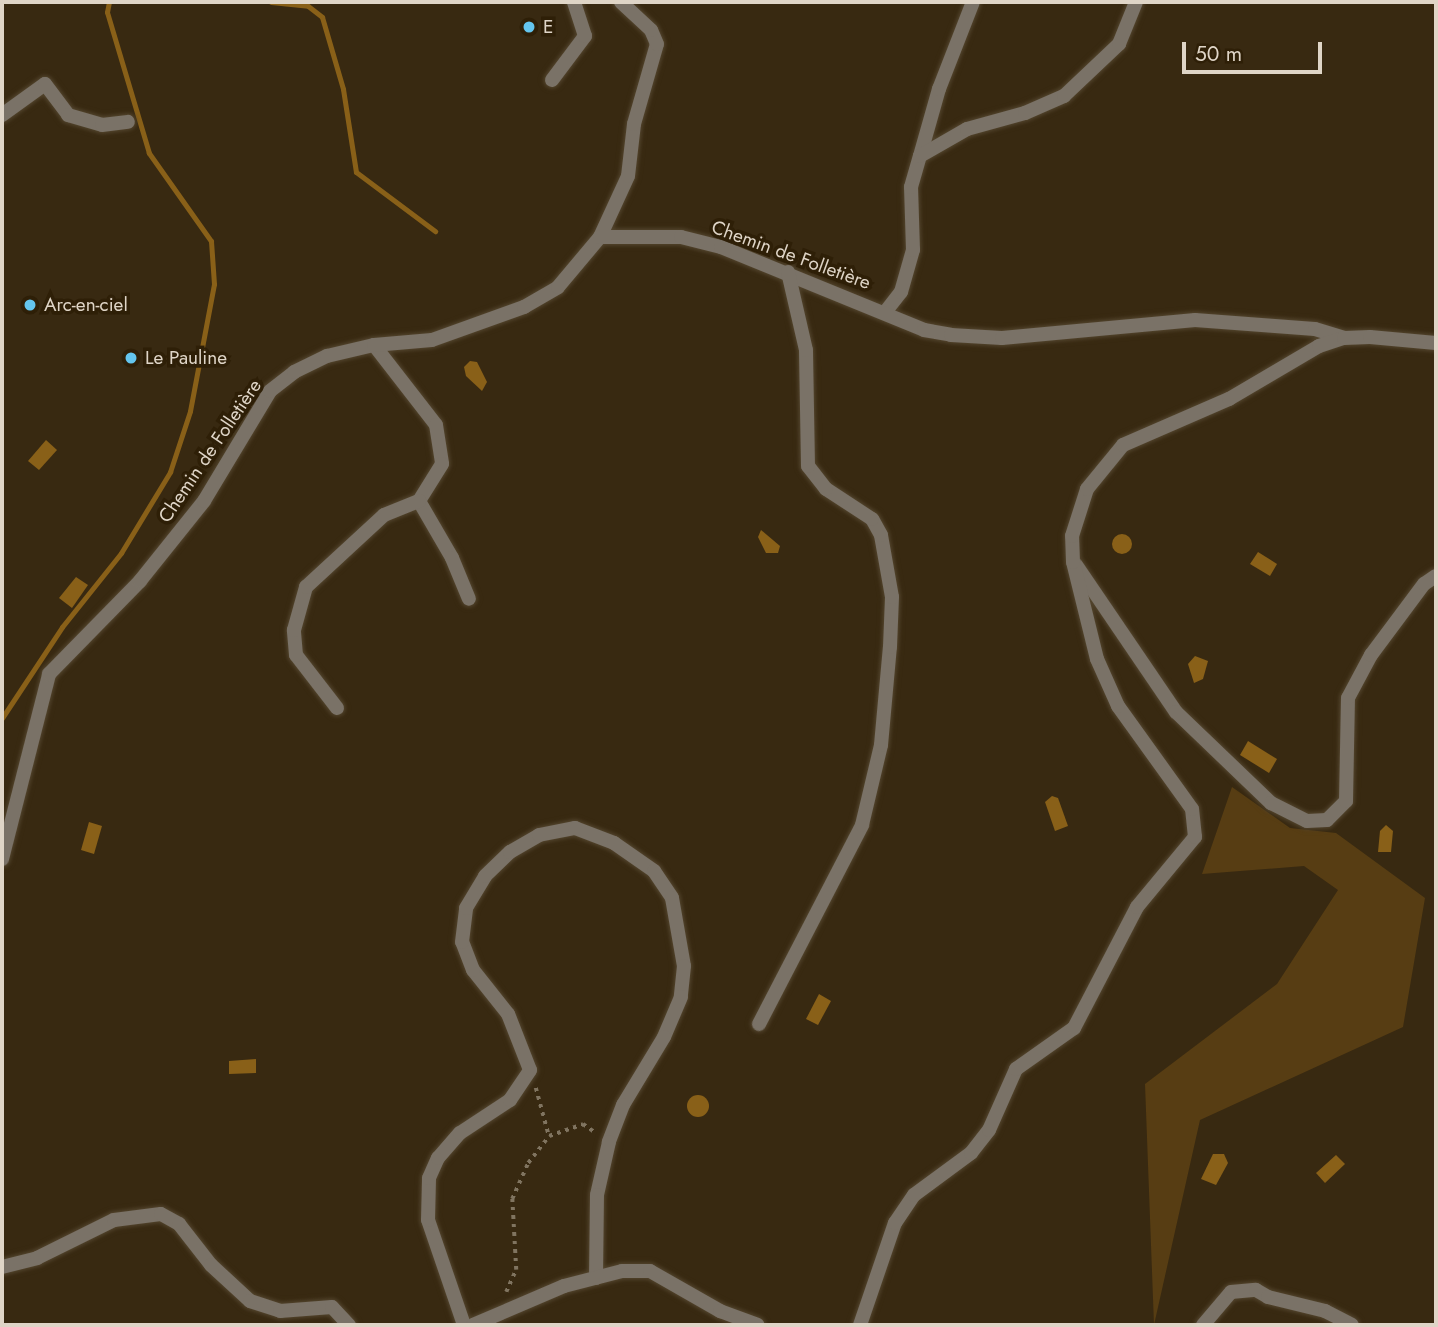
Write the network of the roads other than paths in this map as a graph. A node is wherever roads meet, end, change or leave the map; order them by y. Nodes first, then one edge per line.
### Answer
1 (574, 2) edge
2 (621, 2) edge
3 (973, 2) edge
4 (1136, 2) edge
5 (552, 80) dead end
6 (2, 115) edge
7 (128, 122) dead end
8 (920, 156) junction
9 (600, 237) junction
10 (788, 272) junction
11 (886, 311) junction
12 (1344, 338) junction
13 (1436, 342) edge
14 (374, 345) junction
15 (419, 501) junction
16 (1073, 562) junction
17 (1436, 576) edge
18 (469, 599) dead end
19 (337, 708) dead end
20 (2, 859) edge
21 (759, 1024) dead end
22 (2, 1267) edge
23 (596, 1278) junction
24 (469, 1324) edge
25 (349, 1325) edge
26 (758, 1325) edge
27 (860, 1325) edge
28 (1203, 1325) edge
29 (1352, 1325) edge

1 - 5 street
2 - 9 street
3 - 8 street
4 - 8 street
6 - 7 street
8 - 11 street
9 - 10 street, Chemin de Folletière
9 - 14 street, Chemin de Folletière
10 - 11 street, Chemin de Folletière
10 - 21 street
11 - 12 street, Chemin de Folletière
12 - 13 street
12 - 16 street
14 - 15 street
14 - 20 street, Chemin de Folletière
15 - 18 street
15 - 19 street
16 - 17 street
16 - 27 street
22 - 25 street
23 - 24 street
23 - 24 street
23 - 26 street
28 - 29 street

